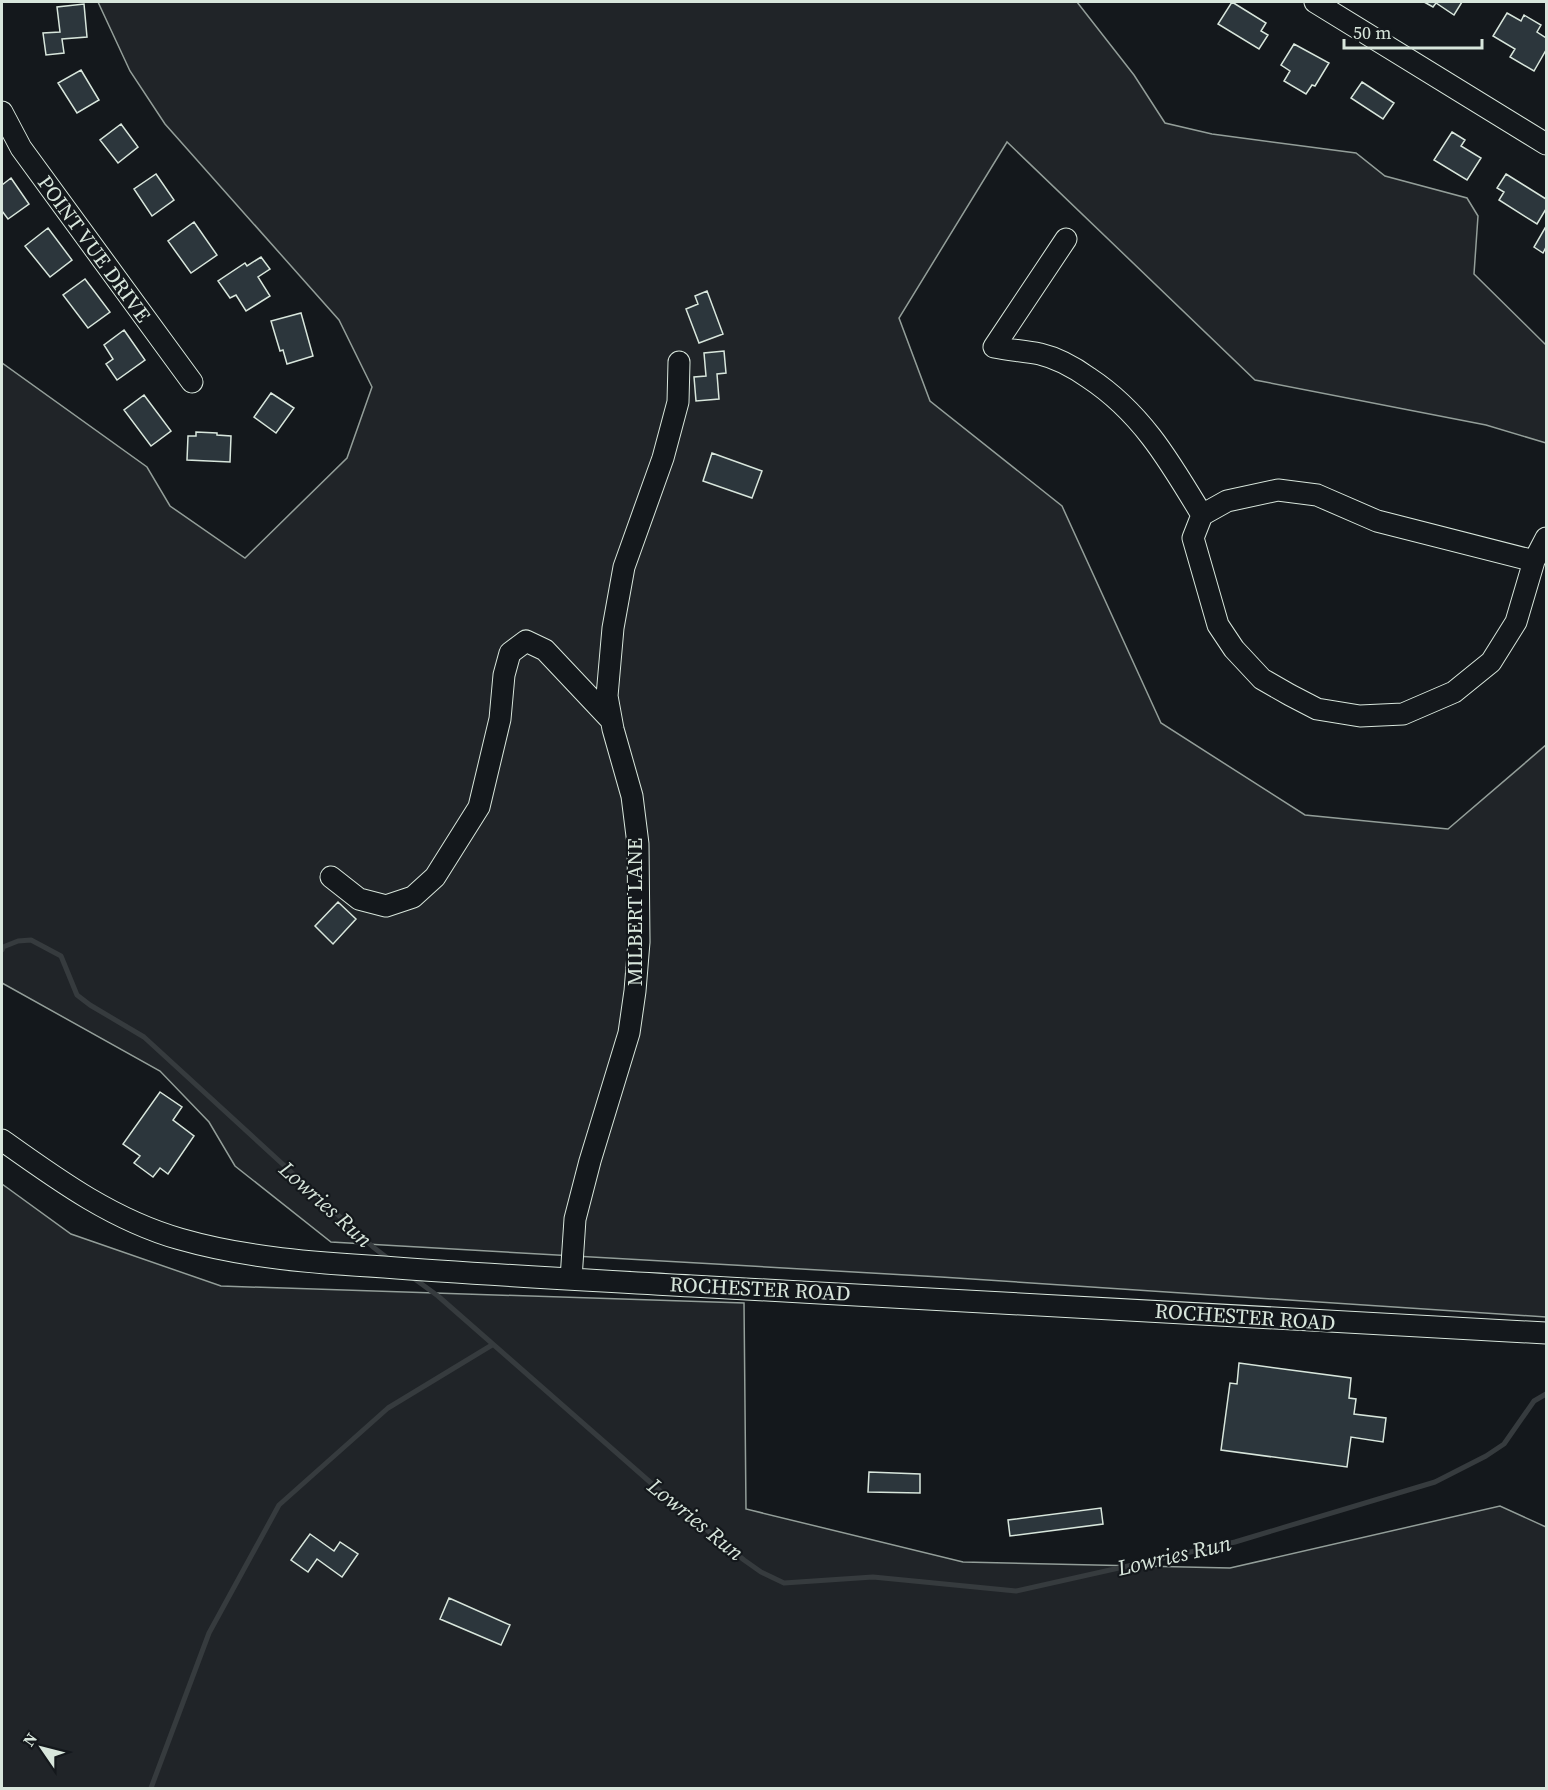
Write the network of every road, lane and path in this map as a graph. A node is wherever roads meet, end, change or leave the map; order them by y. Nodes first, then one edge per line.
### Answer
1 (1315, 2) edge
2 (2, 112) edge
3 (1546, 144) edge
4 (1066, 239) dead end
5 (679, 362) dead end
6 (192, 382) dead end
7 (1202, 515) junction
8 (1546, 538) edge
9 (1534, 561) junction
10 (611, 721) junction
11 (331, 877) dead end
12 (2, 1140) edge
13 (571, 1279) junction
14 (1546, 1333) edge

1 - 3 street
2 - 6 street, POINT VUE DRIVE
4 - 7 street
5 - 10 street, MILBERT LANE
7 - 9 street
7 - 9 street
8 - 9 street
10 - 11 street, MILBERT LANE
10 - 13 street, MILBERT LANE
12 - 13 street, ROCHESTER ROAD
13 - 14 street, ROCHESTER ROAD

